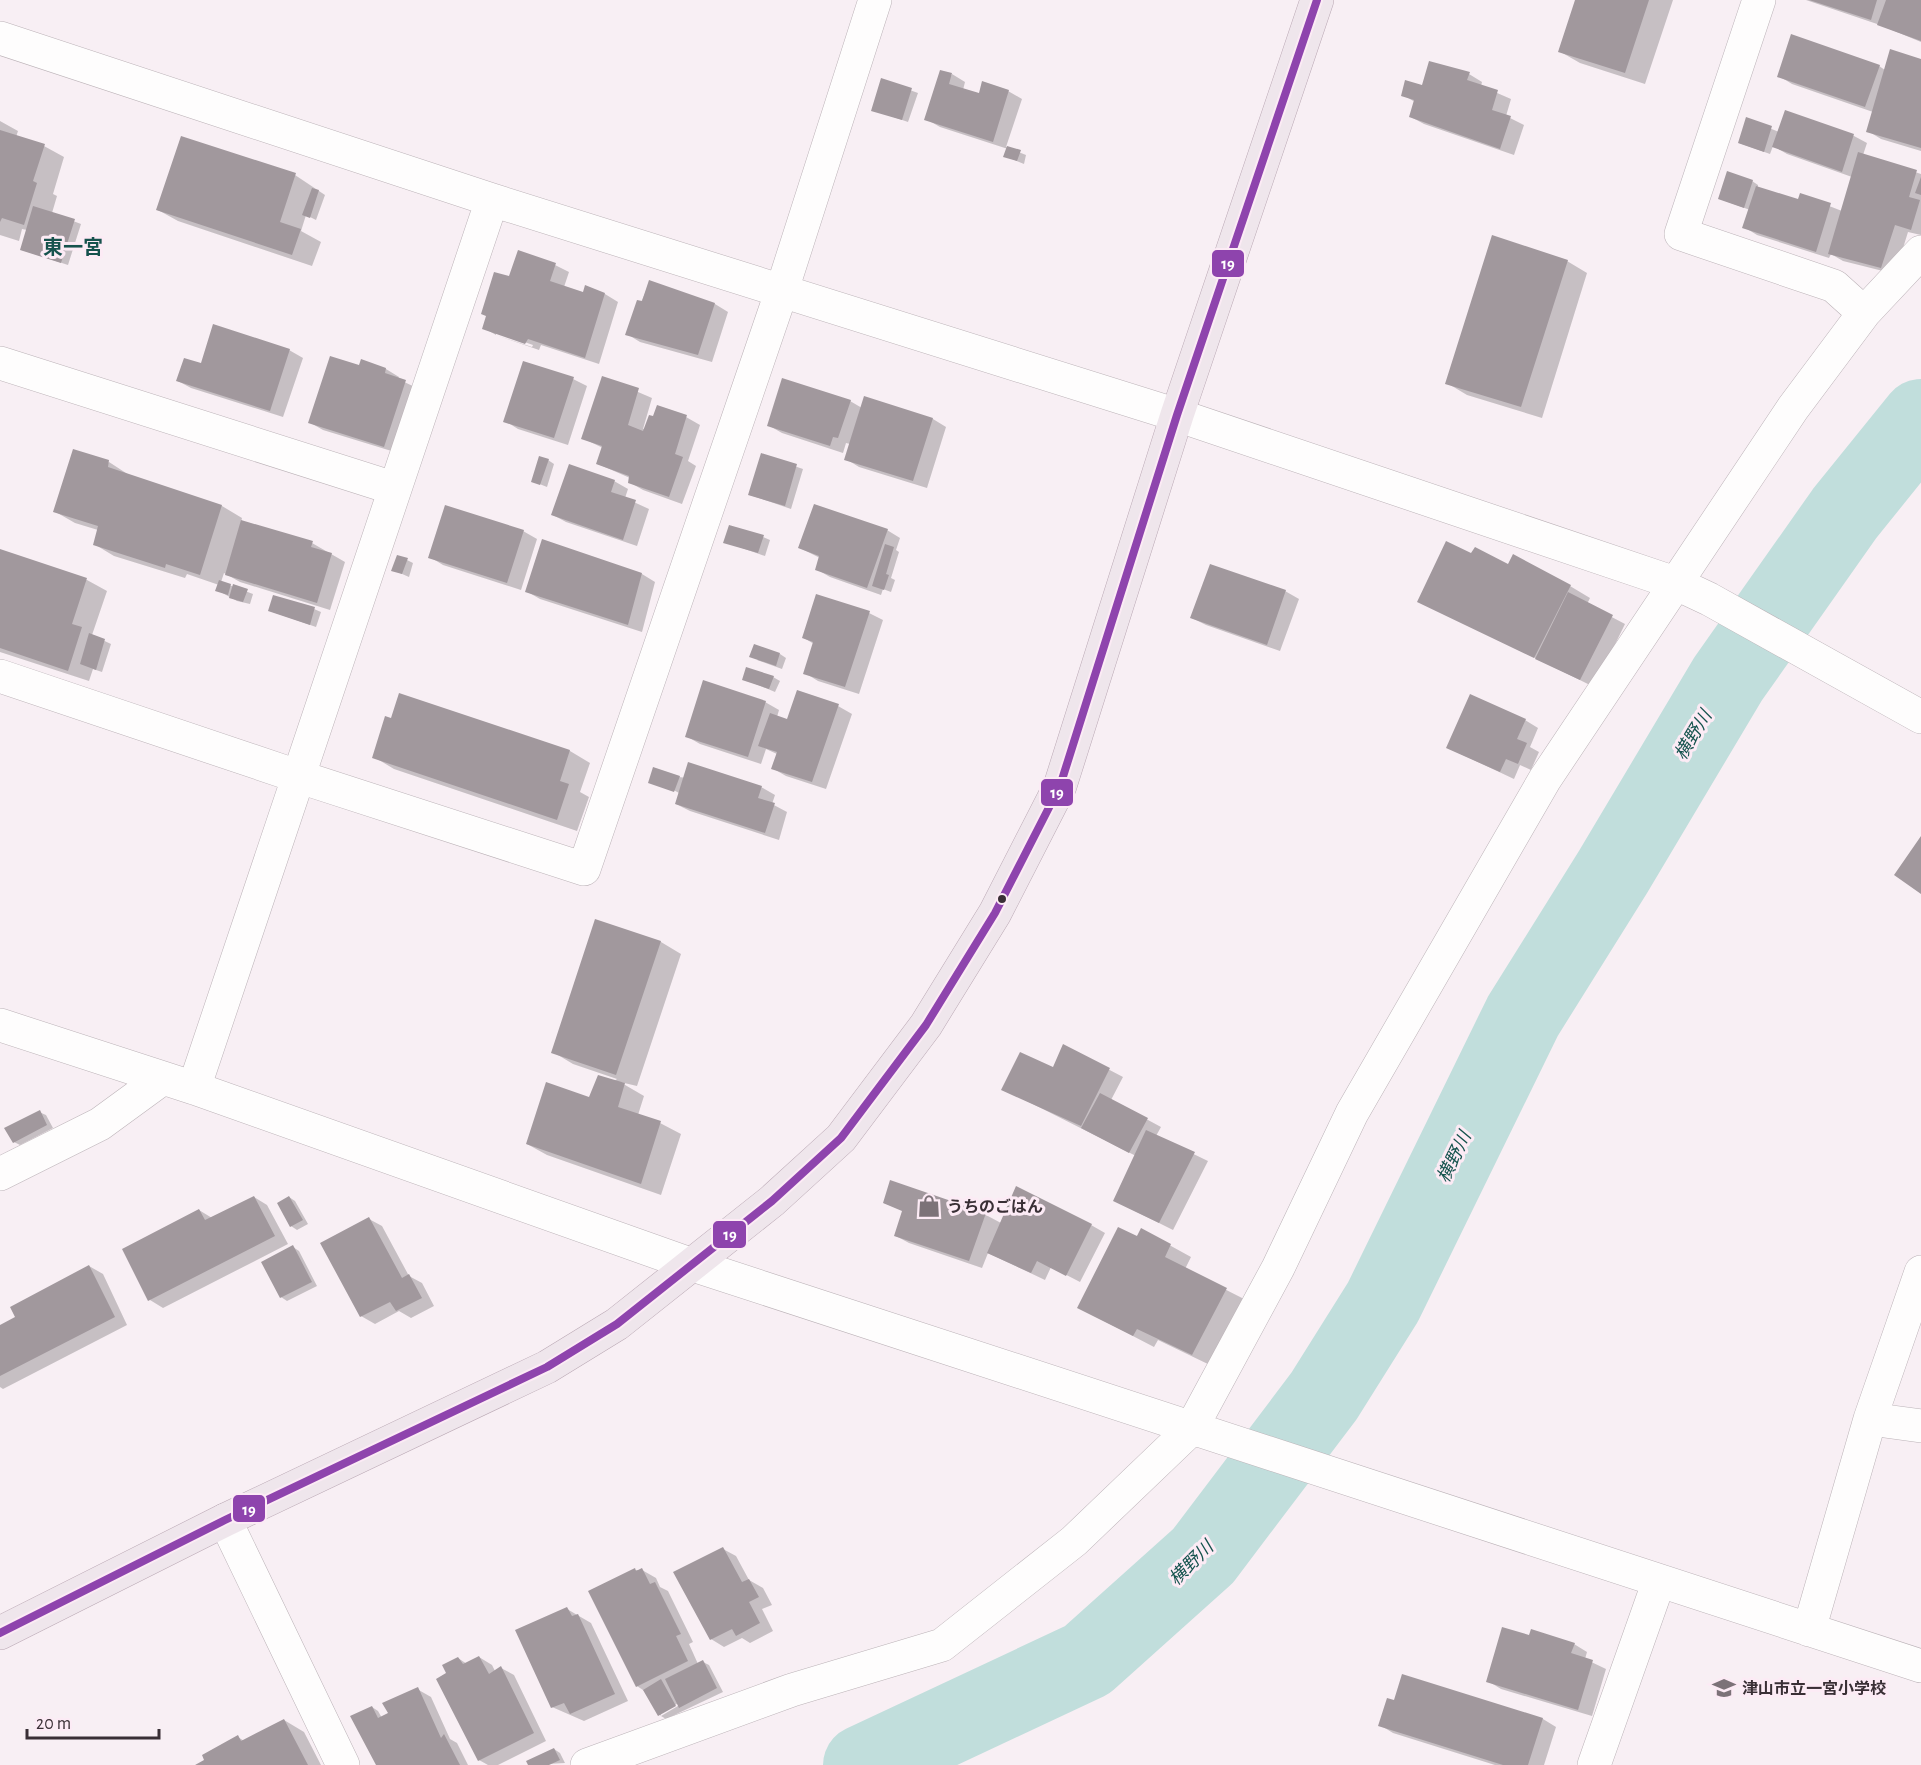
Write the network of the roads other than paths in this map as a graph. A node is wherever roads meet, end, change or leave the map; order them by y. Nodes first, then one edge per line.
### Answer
1 (875, 0) edge
2 (1317, 0) edge
3 (1759, 0) edge
4 (0, 38) edge
5 (492, 200) junction
6 (1921, 252) edge
7 (782, 290) junction
8 (1864, 313) junction
9 (0, 363) edge
10 (1177, 415) junction
11 (393, 488) junction
12 (1675, 583) junction
13 (0, 676) edge
14 (1921, 717) edge
15 (300, 777) junction
16 (0, 1025) edge
17 (163, 1078) junction
18 (194, 1088) junction
19 (0, 1174) edge
20 (690, 1264) junction
21 (1921, 1272) edge
22 (1870, 1419) junction
23 (1921, 1425) edge
24 (1193, 1429) junction
25 (225, 1520) junction
26 (1659, 1581) junction
27 (1809, 1630) junction
28 (0, 1633) edge
29 (1921, 1666) edge
30 (343, 1765) edge
31 (587, 1765) edge
32 (1594, 1765) edge

1 - 7 street
2 - 10 main road
3 - 8 street
4 - 5 street
5 - 7 street
5 - 11 street
6 - 8 street
7 - 10 street
7 - 15 street
8 - 12 street
9 - 11 street
10 - 12 street
10 - 20 main road
11 - 15 street
12 - 14 street
12 - 24 street
13 - 15 street
15 - 18 street
16 - 17 street
17 - 18 street
17 - 19 street
18 - 20 street
20 - 24 street
20 - 25 main road
21 - 22 street
22 - 23 street
22 - 27 street
24 - 26 street
24 - 31 street
25 - 28 main road
25 - 30 street
26 - 27 street
26 - 32 street
27 - 29 street

